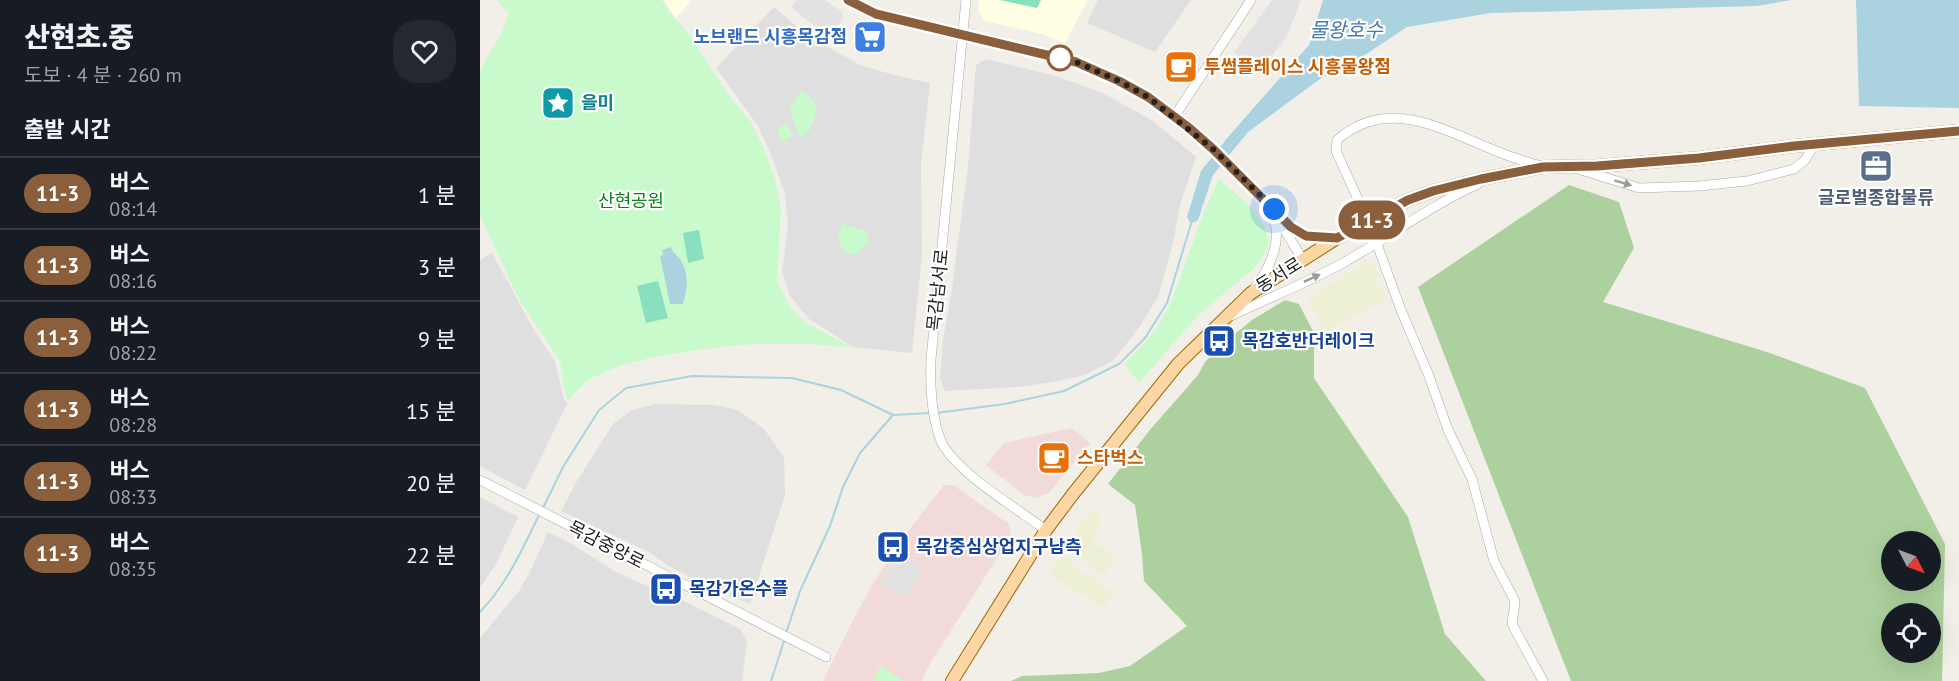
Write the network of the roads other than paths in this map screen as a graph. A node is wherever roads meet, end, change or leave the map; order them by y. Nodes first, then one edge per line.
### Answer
1 (848, 0) edge
2 (966, 0) edge
3 (1251, 0) edge
4 (963, 34) junction
5 (1174, 117) junction
6 (1959, 131) edge
7 (1815, 144) junction
8 (1567, 166) junction
9 (1543, 167) junction
10 (1495, 176) junction
11 (1266, 200) junction
12 (1362, 208) tunnel mouth
13 (1337, 238) junction
14 (1375, 240) junction
15 (1303, 260) junction
16 (1251, 293) junction
17 (1221, 321) junction
18 (480, 480) edge
19 (1046, 530) junction
20 (821, 655) dead end
21 (952, 681) edge
22 (1544, 681) edge

1 - 4 street
2 - 4 street, 목감남서로
3 - 5 street
4 - 5 street
4 - 19 street, 목감남서로
5 - 11 street
6 - 7 main road, 동서로
7 - 8 main road, 동서로
8 -> 7 street
8 - 9 main road, 동서로
9 - 10 main road, 동서로
9 - 12 street
10 - 13 main road, 동서로
10 - 14 street
11 - 13 street
11 - 15 street
11 - 16 street
13 - 15 main road, 동서로
17 -> 14 street
14 - 22 street
15 - 16 main road, 동서로
16 - 17 main road, 동서로
17 - 19 main road, 동서로
18 - 20 street, 목감중앙로
19 - 21 main road, 동서로

